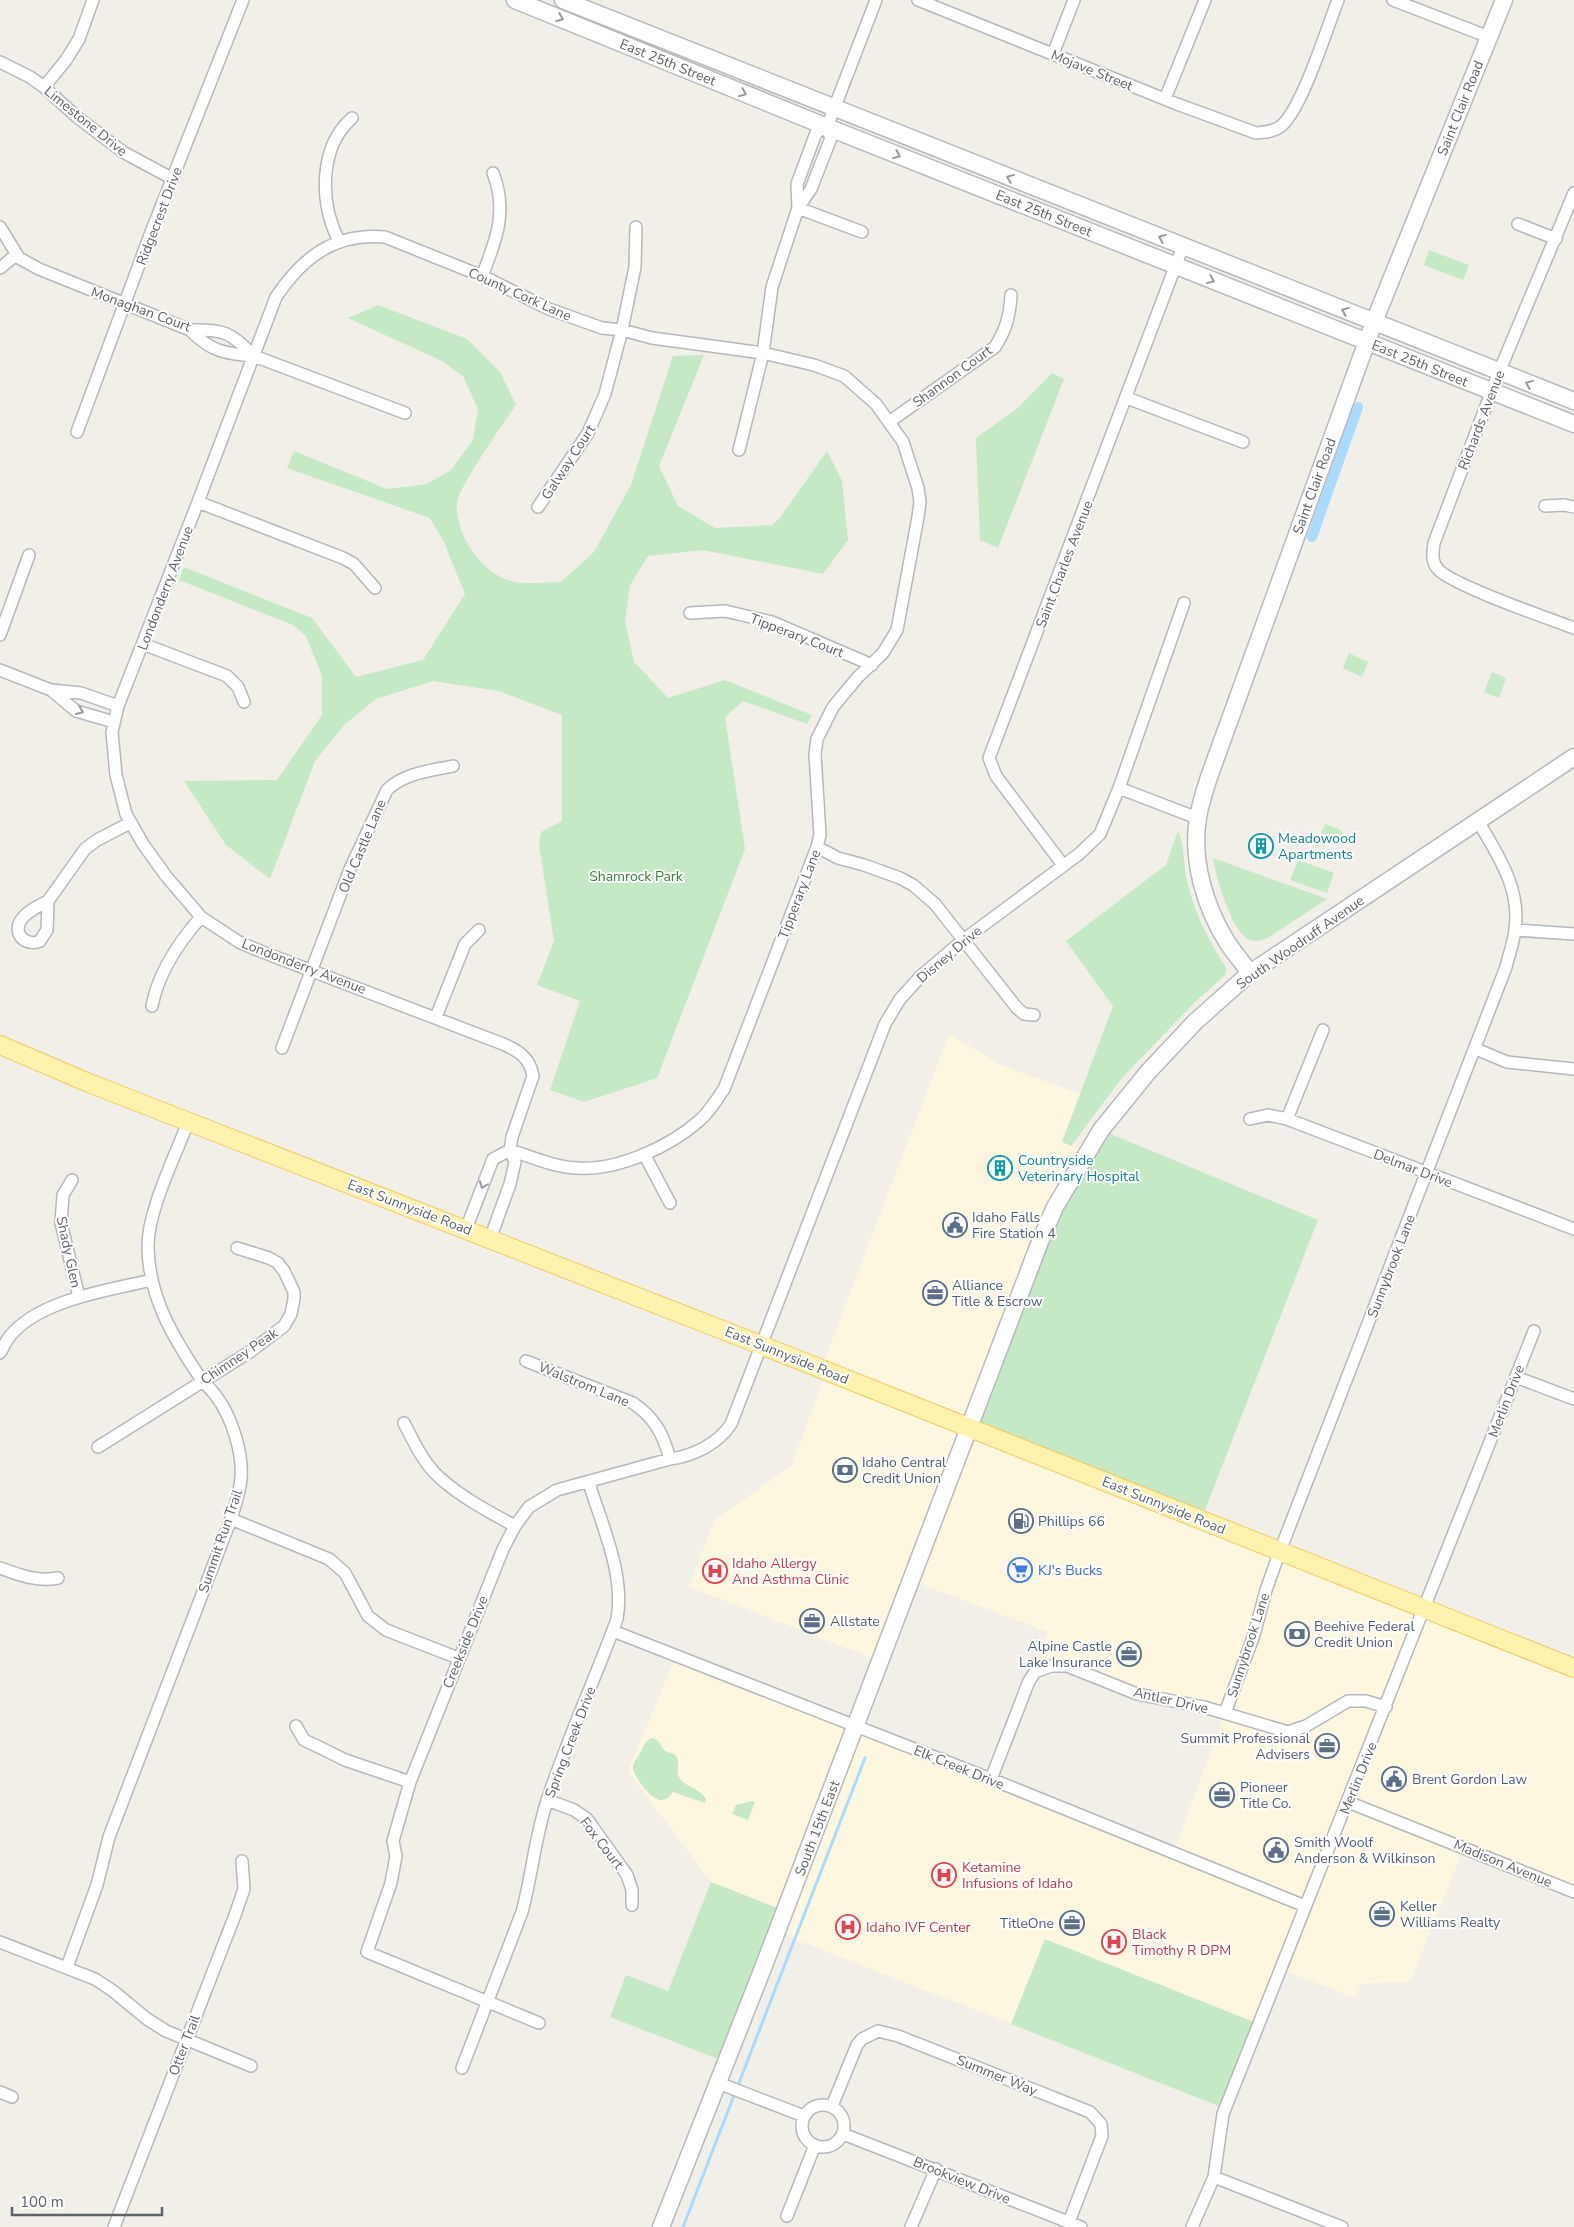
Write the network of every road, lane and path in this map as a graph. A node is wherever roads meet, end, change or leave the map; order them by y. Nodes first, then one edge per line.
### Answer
1 (93, 0) edge
2 (243, 0) edge
3 (515, 0) edge
4 (563, 0) edge
5 (876, 0) edge
6 (918, 0) edge
7 (1074, 0) edge
8 (1204, 0) edge
9 (1338, 0) edge
10 (1393, 0) edge
11 (1504, 0) edge
12 (940, 4) edge
13 (1489, 37) junction
14 (1053, 54) junction
15 (0, 62) edge
16 (44, 87) junction
17 (1165, 99) junction
18 (833, 108) junction
19 (352, 118) dead end
20 (827, 127) junction
21 (493, 173) dead end
22 (173, 179) junction
23 (1574, 193) edge
24 (798, 208) junction
25 (1518, 224) dead end
26 (0, 227) edge
27 (636, 227) dead end
28 (862, 232) dead end
29 (1556, 239) junction
30 (339, 241) junction
31 (1183, 246) junction
32 (16, 255) junction
33 (1175, 265) junction
34 (0, 268) edge
35 (482, 276) junction
36 (1011, 295) dead end
37 (125, 304) junction
38 (1374, 322) junction
39 (190, 330) junction
40 (622, 330) junction
41 (1367, 342) junction
42 (763, 352) junction
43 (254, 356) junction
44 (1499, 372) junction
45 (1492, 392) junction
46 (1127, 398) junction
47 (1574, 402) edge
48 (405, 413) dead end
49 (889, 422) junction
50 (1574, 424) edge
51 (78, 432) dead end
52 (1242, 442) dead end
53 (739, 450) dead end
54 (198, 502) junction
55 (1545, 506) dead end
56 (538, 507) dead end
57 (1574, 507) edge
58 (29, 555) dead end
59 (375, 588) dead end
60 (1184, 603) dead end
61 (690, 613) dead end
62 (1574, 628) edge
63 (0, 635) edge
64 (143, 644) junction
65 (872, 665) junction
66 (0, 670) edge
67 (51, 690) junction
68 (244, 702) dead end
69 (118, 706) junction
70 (114, 722) junction
71 (1574, 757) edge
72 (453, 766) dead end
73 (1119, 788) junction
74 (1198, 818) junction
75 (1478, 821) junction
76 (130, 823) junction
77 (817, 847) junction
78 (1064, 865) junction
79 (48, 901) dead end
80 (201, 917) junction
81 (479, 930) dead end
82 (1515, 930) junction
83 (1574, 934) edge
84 (962, 941) junction
85 (313, 970) junction
86 (1250, 973) junction
87 (152, 1006) dead end
88 (1034, 1014) dead end
89 (436, 1017) junction
90 (1323, 1030) dead end
91 (0, 1045) edge
92 (282, 1048) dead end
93 (1476, 1050) junction
94 (1574, 1069) edge
95 (1250, 1118) dead end
96 (1287, 1119) junction
97 (188, 1122) junction
98 (510, 1150) junction
99 (644, 1154) junction
100 (1427, 1174) junction
101 (72, 1180) dead end
102 (670, 1203) dead end
103 (466, 1229) junction
104 (1574, 1229) edge
105 (490, 1238) junction
106 (237, 1248) dead end
107 (152, 1280) junction
108 (79, 1297) junction
109 (1534, 1331) dead end
110 (762, 1345) junction
111 (0, 1353) edge
112 (526, 1361) dead end
113 (1516, 1377) junction
114 (203, 1381) junction
115 (1574, 1399) edge
116 (404, 1423) dead end
117 (968, 1427) junction
118 (98, 1446) dead end
119 (670, 1459) junction
120 (589, 1483) junction
121 (231, 1519) junction
122 (515, 1526) junction
123 (1280, 1551) junction
124 (0, 1568) edge
125 (58, 1578) dead end
126 (1425, 1609) junction
127 (613, 1631) junction
128 (458, 1658) junction
129 (1574, 1668) edge
130 (1386, 1707) junction
131 (1225, 1713) junction
132 (296, 1726) dead end
133 (856, 1727) junction
134 (991, 1779) junction
135 (410, 1782) junction
136 (547, 1800) junction
137 (1348, 1802) junction
138 (242, 1861) dead end
139 (1574, 1892) edge
140 (632, 1905) dead end
141 (1305, 1906) junction
142 (0, 1942) edge
143 (67, 1967) junction
144 (487, 2001) junction
145 (539, 2023) dead end
146 (186, 2040) junction
147 (251, 2066) dead end
148 (462, 2068) dead end
149 (724, 2086) junction
150 (0, 2092) edge
151 (12, 2097) dead end
152 (832, 2106) junction
153 (804, 2116) junction
154 (844, 2134) junction
155 (814, 2145) junction
156 (936, 2169) junction
157 (1214, 2177) junction
158 (787, 2216) dead end
159 (1069, 2222) junction
160 (114, 2227) edge
161 (661, 2227) edge
162 (911, 2227) edge
163 (1081, 2227) edge
164 (1192, 2227) edge
165 (1342, 2227) edge

1 - 16 street
2 - 22 street, Ridgecrest Drive
3 -> 20 street, East 25th Street
4 - 18 street, East 25th Street
5 - 18 street
6 - 12 street, Mojave Street
7 - 14 street
8 - 17 street
9 - 17 street, Mojave Street
10 - 13 street
11 - 13 street, Saint Clair Road
12 - 14 street, Mojave Street
13 - 38 street, Saint Clair Road
14 - 17 street, Mojave Street
15 - 16 street, Limestone Drive
16 - 22 street, Limestone Drive
18 - 20 street
31 -> 18 street, East 25th Street
19 - 30 street
20 - 24 street
20 -> 33 street, East 25th Street
21 - 35 street
22 - 37 street, Ridgecrest Drive
23 - 29 street, Richards Avenue
24 - 28 street
24 - 42 street
25 - 29 street
26 - 32 street
27 - 40 street, Galway Court
29 - 44 street, Richards Avenue
30 - 35 street, County Cork Lane
30 - 43 street, County Cork Lane
31 - 33 street, Saint Charles Avenue
38 -> 31 street, East 25th Street
32 - 34 street
32 - 37 street, Monaghan Court
33 -> 41 street, East 25th Street
33 - 46 street, Saint Charles Avenue
35 - 40 street, County Cork Lane
36 - 49 street, Shannon Court
37 - 39 street, Monaghan Court
37 - 51 street, Ridgecrest Drive
38 - 41 street, Saint Clair Road
38 - 44 street, East 25th Street
39 - 43 street
39 - 43 street, Monaghan Court
40 - 42 street, County Cork Lane
40 - 56 street, Galway Court
41 - 45 street, East 25th Street
41 - 74 street, Saint Clair Road
42 - 49 street, County Cork Lane
42 - 53 street
43 - 48 street, Monaghan Court
43 - 54 street, Londonderry Avenue
44 - 45 street, Richards Avenue
47 -> 44 street, East 25th Street
45 - 50 street, East 25th Street
45 - 62 street, Richards Avenue
46 - 52 street
46 - 78 street, Saint Charles Avenue
49 - 65 street, Tipperary Lane
54 - 59 street
54 - 64 street, Londonderry Avenue
55 - 57 street
58 - 63 street
60 - 73 street, Disney Drive
61 - 65 street, Tipperary Court
64 - 68 street
64 - 69 street, Londonderry Avenue
65 - 77 street, Tipperary Lane
66 - 67 street
67 - 69 street
67 -> 70 street
69 - 70 street, Londonderry Avenue
70 - 76 street, Londonderry Avenue
71 - 75 street, South Woodruff Avenue
72 - 85 street, Old Castle Lane
73 - 74 street
73 - 78 street, Disney Drive
74 - 86 street, Saint Clair Road
75 - 82 street, Sunnybrook Lane
75 - 86 street, South Woodruff Avenue
76 - 79 street
76 - 80 street, Londonderry Avenue
77 - 84 street
77 - 99 street, Tipperary Lane
78 - 84 street, Disney Drive
80 - 85 street, Londonderry Avenue
80 - 87 street
81 - 89 street
82 - 83 street
82 - 93 street, Sunnybrook Lane
84 - 88 street
84 - 110 street, Disney Drive
85 - 89 street, Londonderry Avenue
85 - 92 street, Old Castle Lane
86 - 117 street, South Woodruff Avenue
89 - 98 street, Londonderry Avenue
90 - 96 street
91 - 97 main road, East Sunnyside Road
93 - 94 street
93 - 100 street, Sunnybrook Lane
95 - 96 street, Delmar Drive
96 - 100 street, Delmar Drive
97 - 103 main road, East Sunnyside Road
97 - 107 street, Summit Run Trail
98 - 99 street, Tipperary Lane
98 -> 103 street
98 - 105 street, Londonderry Avenue
99 - 102 street
100 - 104 street, Delmar Drive
100 - 123 street, Sunnybrook Lane
101 - 108 street, Shady Glen
103 - 105 main road, East Sunnyside Road
105 - 110 main road, East Sunnyside Road
106 - 114 street, Chimney Peak
107 - 108 street
107 - 114 street, Summit Run Trail
108 - 111 street
109 - 113 street, Merlin Drive
110 - 117 main road, East Sunnyside Road
110 - 119 street, Creekside Drive
112 - 119 street, Walstrom Lane
113 - 115 street
113 - 126 street, Merlin Drive
114 - 118 street, Chimney Peak
114 - 121 street, Summit Run Trail
116 - 122 street
117 - 123 main road, East Sunnyside Road
117 - 133 street, South 15th East
119 - 120 street, Creekside Drive
120 - 122 street, Creekside Drive
120 - 127 street, Spring Creek Drive
121 - 128 street
121 - 143 street, Summit Run Trail
122 - 128 street, Creekside Drive
123 - 126 main road, East Sunnyside Road
123 - 131 street, Sunnybrook Lane
124 - 125 street
126 - 129 main road, East Sunnyside Road
126 - 130 street, Merlin Drive
127 - 133 street, Elk Creek Drive
127 - 136 street, Spring Creek Drive
128 - 135 street, Creekside Drive
130 - 131 street, Antler Drive
130 - 137 street, Merlin Drive
131 - 134 street, Antler Drive
132 - 135 street
133 - 134 street, Elk Creek Drive
133 - 149 street, South 15th East
134 - 141 street, Elk Creek Drive
135 - 144 street, Creekside Drive
136 - 140 street, Fox Court
136 - 144 street, Spring Creek Drive
137 - 139 street, Madison Avenue
137 - 141 street, Merlin Drive
138 - 146 street, Otter Trail
141 - 157 street, Merlin Drive
142 - 143 street
143 - 146 street
144 - 145 street
144 - 148 street, Spring Creek Drive
146 - 147 street
146 - 160 street, Otter Trail
149 - 153 street
149 - 161 street, South 15th East
150 - 151 street
152 - 153 street
152 - 154 street
152 - 159 street, Summer Way
153 - 155 street
154 - 155 street
154 - 156 street, Brookview Drive
155 - 158 street
156 - 159 street, Brookview Drive
156 - 162 street
157 - 164 street, Merlin Drive
157 - 165 street
159 - 163 street, Brookview Drive

